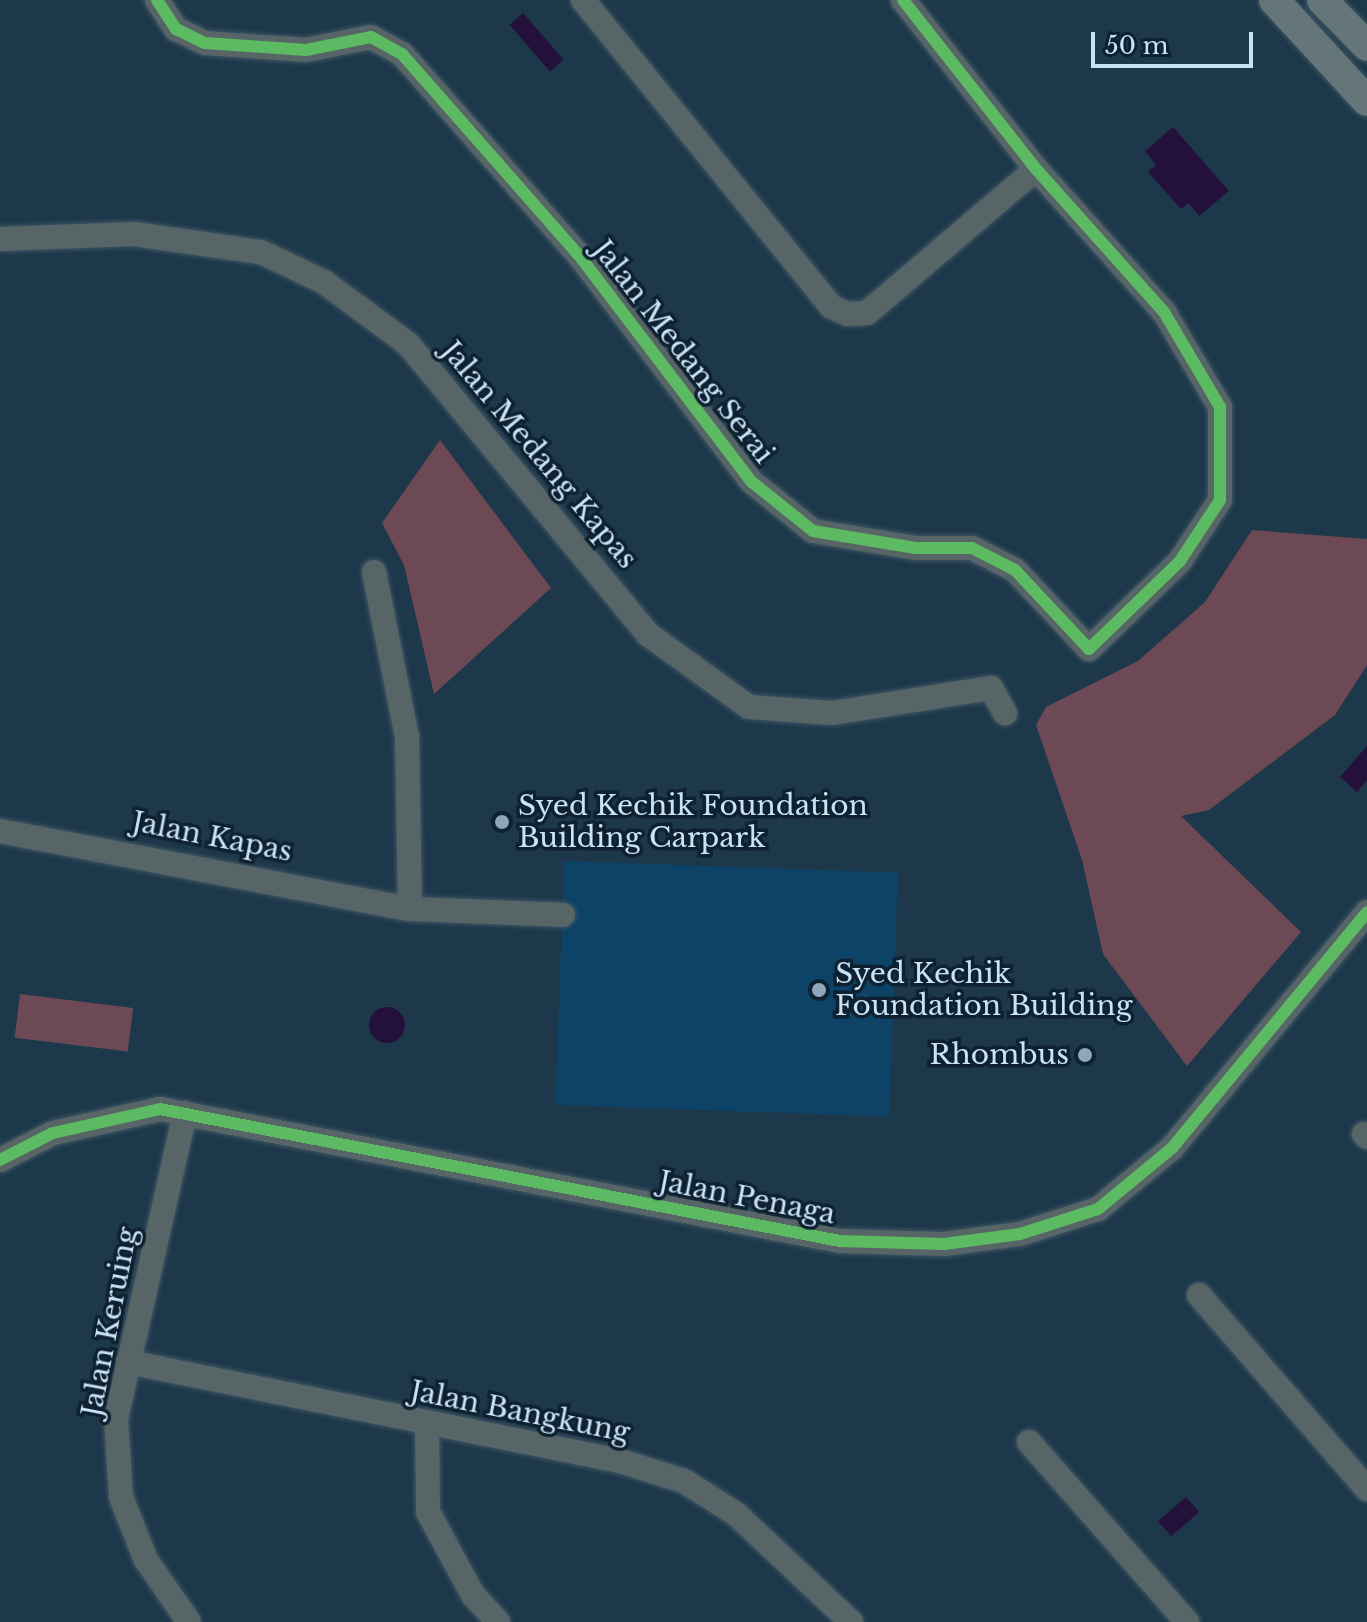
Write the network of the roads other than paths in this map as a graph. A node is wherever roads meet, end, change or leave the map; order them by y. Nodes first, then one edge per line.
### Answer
1 (157, 0) edge
2 (583, 0) edge
3 (903, 0) edge
4 (1274, 0) edge
5 (1322, 0) edge
6 (1367, 46) edge
7 (1367, 101) edge
8 (1036, 169) junction
9 (0, 239) edge
10 (374, 572) dead end
11 (1005, 713) dead end
12 (0, 831) edge
13 (410, 909) junction
14 (1367, 912) edge
15 (563, 915) dead end
16 (185, 1113) junction
17 (0, 1160) edge
18 (1199, 1295) dead end
19 (128, 1362) junction
20 (427, 1424) junction
21 (1029, 1442) dead end
22 (1367, 1489) edge
23 (189, 1622) edge
24 (498, 1622) edge
25 (851, 1622) edge
26 (1187, 1622) edge

1 - 8 street, Jalan Medang Serai
2 - 8 street
3 - 8 street, Jalan Medang Serai
4 - 7 main road
5 - 6 main road
9 - 11 street, Jalan Medang Kapas
10 - 13 street
12 - 13 street, Jalan Kapas
13 - 15 street, Jalan Kapas
14 - 16 street, Jalan Penaga
16 - 17 street, Jalan Penaga
16 - 19 street, Jalan Keruing
18 - 22 street
19 - 20 street, Jalan Bangkung
19 - 23 street, Jalan Keruing
20 - 24 street
20 - 25 street, Jalan Bangkung
21 - 26 street

